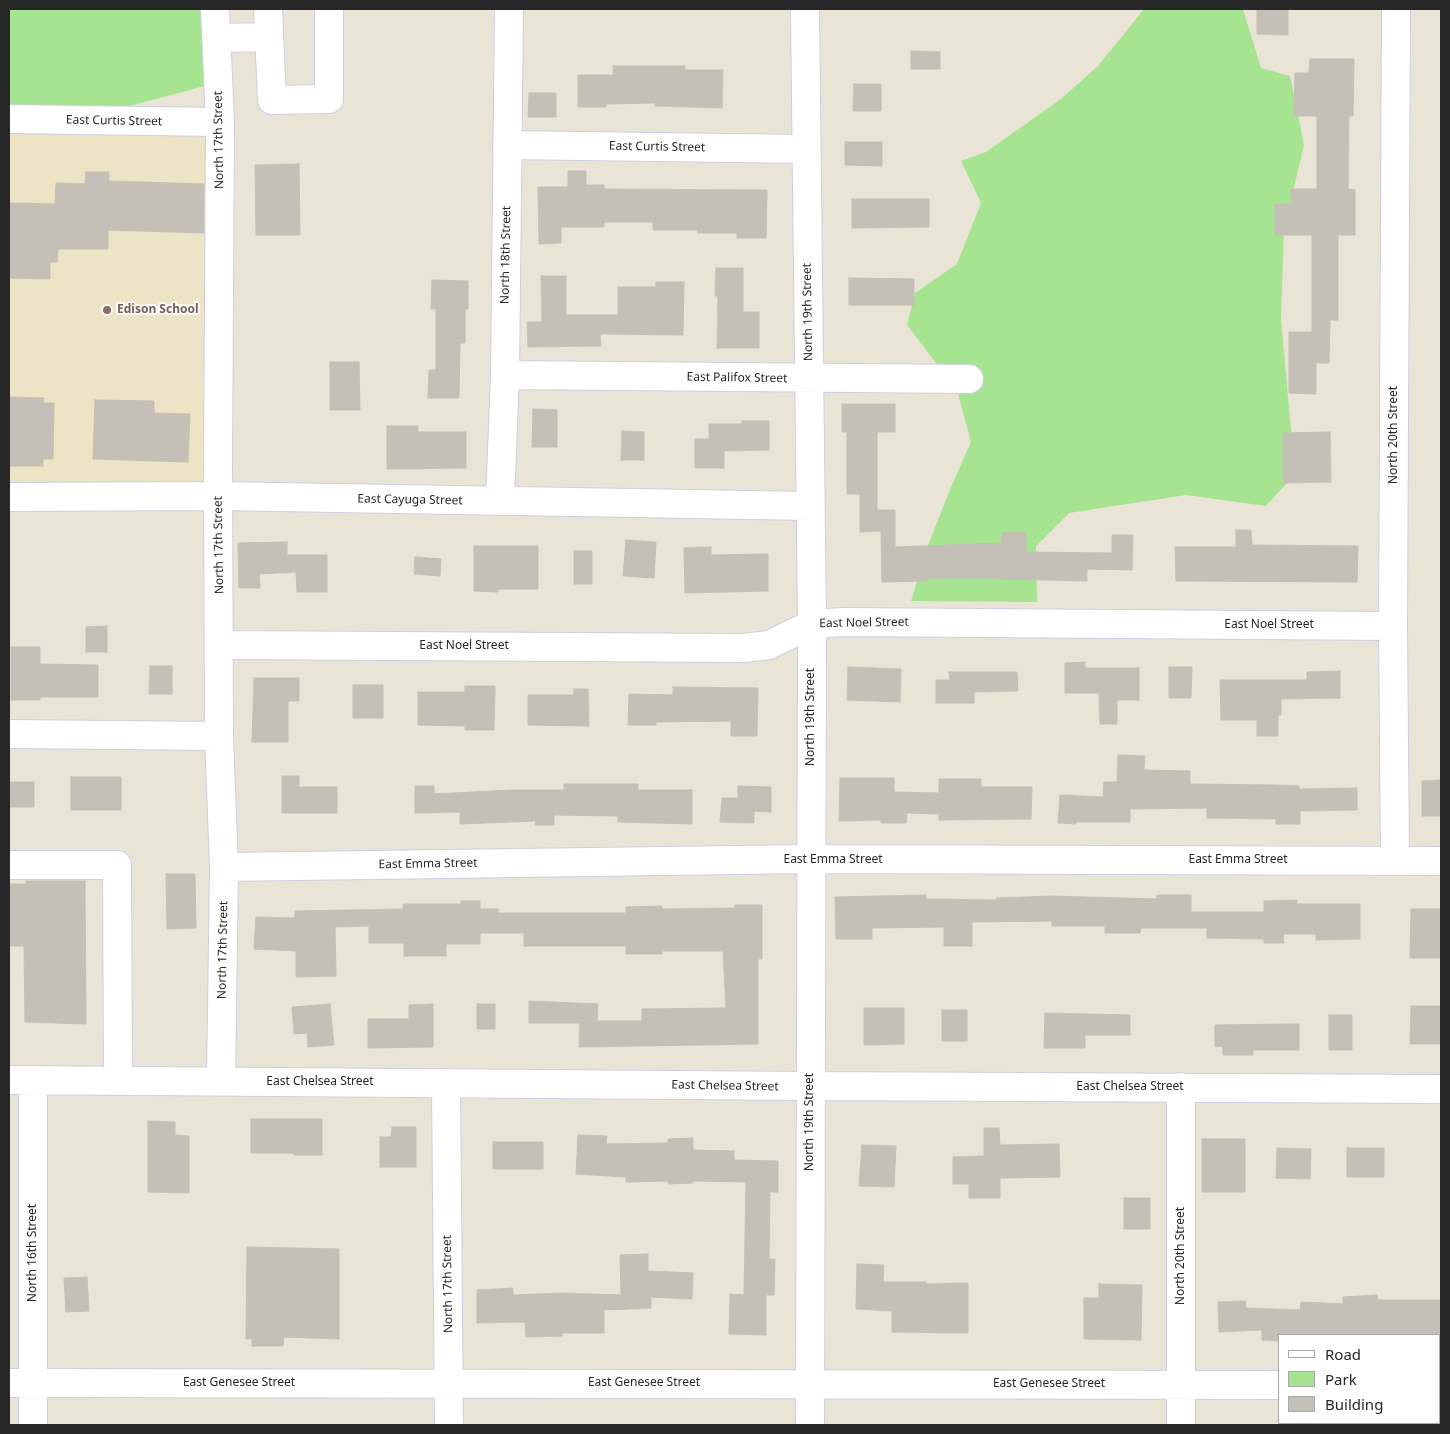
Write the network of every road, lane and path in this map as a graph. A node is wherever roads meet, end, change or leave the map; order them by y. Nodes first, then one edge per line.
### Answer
1 (216, 9) edge
2 (268, 9) edge
3 (330, 9) edge
4 (509, 9) edge
5 (805, 9) edge
6 (1396, 9) edge
7 (269, 37) junction
8 (217, 38) junction
9 (9, 119) edge
10 (220, 122) junction
11 (508, 145) junction
12 (806, 149) junction
13 (505, 375) junction
14 (809, 379) junction
15 (968, 379) dead end
16 (218, 496) junction
17 (9, 497) edge
18 (500, 501) junction
19 (810, 506) junction
20 (812, 624) junction
21 (1393, 626) junction
22 (220, 645) junction
23 (9, 734) edge
24 (220, 736) junction
25 (811, 859) junction
26 (1396, 861) junction
27 (1441, 861) edge
28 (9, 864) edge
29 (224, 867) junction
30 (21, 1080) edge
31 (118, 1081) junction
32 (222, 1081) junction
33 (446, 1083) junction
34 (810, 1086) junction
35 (1181, 1087) junction
36 (1441, 1089) edge
37 (21, 1383) edge
38 (449, 1383) junction
39 (810, 1383) junction
40 (1181, 1385) junction
41 (1278, 1385) edge
42 (34, 1425) edge
43 (449, 1425) edge
44 (810, 1425) edge
45 (1181, 1425) edge

1 - 8 street, North 17th Street
2 - 7 street
3 - 7 street
4 - 11 street, North 18th Street
5 - 12 street, North 19th Street
6 - 21 street, North 20th Street
7 - 8 street
8 - 10 street, North 17th Street
9 - 10 street, East Curtis Street
10 - 16 street, North 17th Street
11 - 12 street, East Curtis Street
11 - 13 street, North 18th Street
12 - 14 street, North 19th Street
13 - 14 street, East Palifox Street
13 - 18 street, North 18th Street
14 - 15 street, East Palifox Street
14 - 19 street, North 19th Street
16 - 17 street, East Cayuga Street
16 - 18 street, East Cayuga Street
16 - 22 street, North 17th Street
18 - 19 street, East Cayuga Street
19 - 20 street, North 19th Street
20 - 21 street, East Noel Street
20 - 22 street, East Noel Street
20 - 25 street, North 19th Street
21 - 26 street, North 20th Street
22 - 24 street, North 17th Street
23 - 24 street
24 - 29 street, North 17th Street
25 - 26 street, East Emma Street
25 - 29 street, East Emma Street
25 - 34 street, North 19th Street
26 - 27 street, East Emma Street
28 - 31 street
29 - 32 street, North 17th Street
30 - 31 street, East Chelsea Street
30 - 37 street, North 16th Street
31 - 32 street, East Chelsea Street
32 - 33 street, East Chelsea Street
33 - 34 street, East Chelsea Street
33 - 38 street, North 17th Street
34 - 35 street, East Chelsea Street
34 - 39 street, North 19th Street
35 - 36 street, East Chelsea Street
35 - 40 street, North 20th Street
37 - 38 street, East Genesee Street
37 - 42 street, North 16th Street
38 - 39 street, East Genesee Street
38 - 43 street, North 17th Street
39 - 40 street, East Genesee Street
39 - 44 street, North 19th Street
40 - 41 street, East Genesee Street
40 - 45 street, North 20th Street

